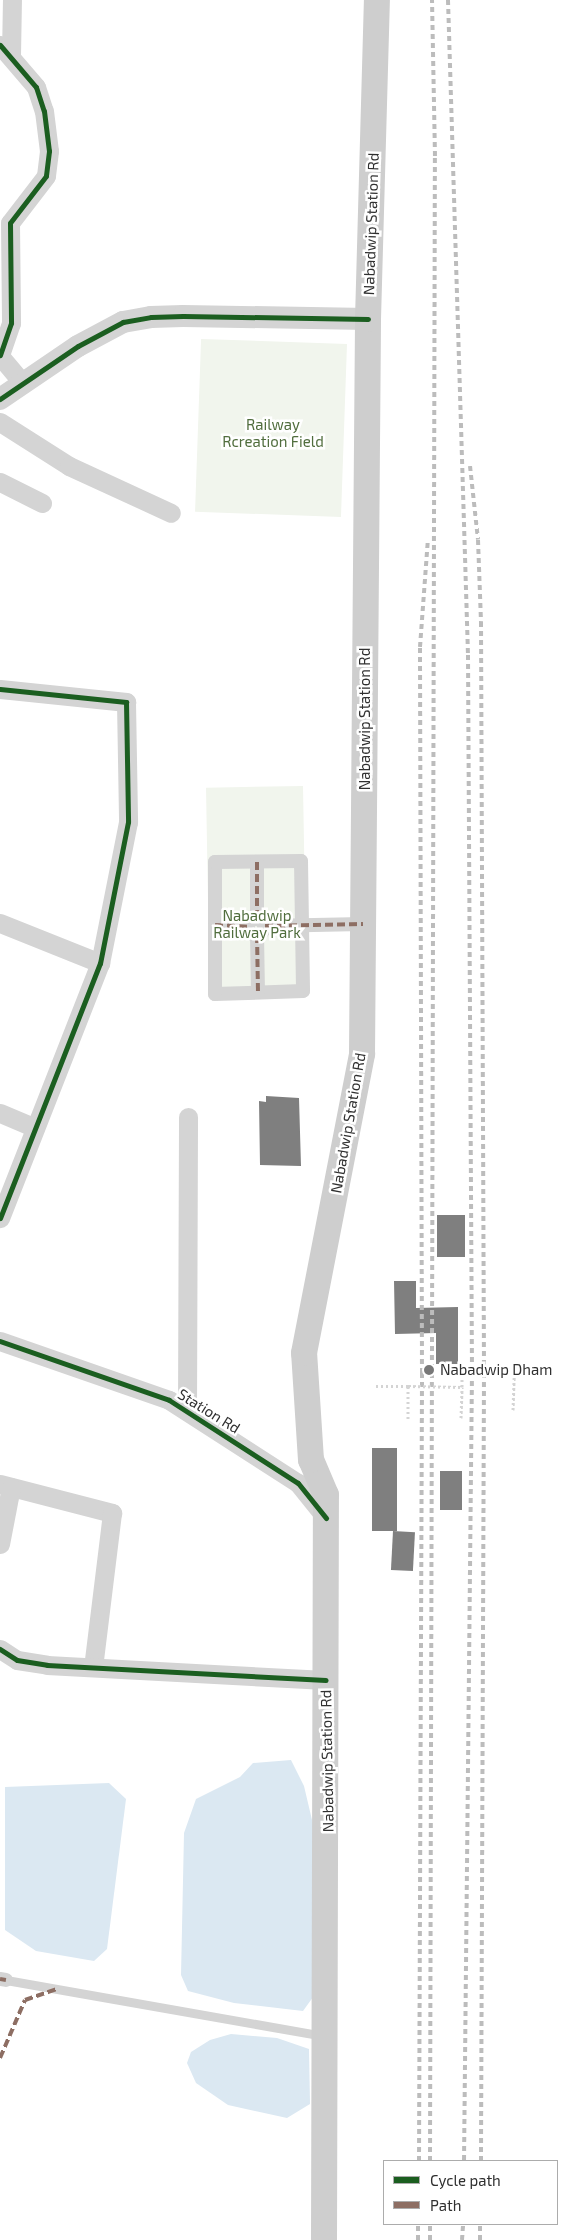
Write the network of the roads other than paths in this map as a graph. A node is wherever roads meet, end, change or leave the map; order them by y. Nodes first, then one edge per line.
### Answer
1 (12, 0) edge
2 (377, 0) edge
3 (6, 50) edge
4 (368, 319) junction
5 (0, 356) edge
6 (23, 383) junction
7 (0, 399) edge
8 (0, 422) edge
9 (0, 482) edge
10 (42, 503) dead end
11 (170, 512) dead end
12 (0, 689) edge
13 (257, 862) junction
14 (0, 924) edge
15 (302, 924) junction
16 (363, 924) junction
17 (215, 925) junction
18 (256, 927) junction
19 (100, 963) junction
20 (258, 992) junction
21 (0, 1113) edge
22 (188, 1117) dead end
23 (35, 1128) junction
24 (0, 1218) edge
25 (0, 1341) edge
26 (187, 1412) junction
27 (5, 1486) edge
28 (326, 1518) junction
29 (0, 1544) edge
30 (0, 1649) edge
31 (93, 1667) junction
32 (326, 1680) junction
33 (3, 1980) edge
34 (326, 2036) junction
35 (324, 2240) edge

1 - 3 street
2 - 4 main road, Nabadwip Station Rd
3 - 5 street
4 - 6 street
4 - 16 main road, Nabadwip Station Rd
5 - 6 street
6 - 7 street
8 - 11 street
9 - 10 street
12 - 19 street
13 - 15 street
13 - 17 street
13 - 18 street
14 - 19 street
15 - 16 street
15 - 18 street
15 - 20 street
16 - 28 main road, Nabadwip Station Rd
17 - 18 street
17 - 20 street
18 - 20 street
19 - 23 street
21 - 23 street
22 - 26 street
23 - 24 street
25 - 26 street, Station Rd
26 - 28 street, Station Rd
27 - 29 street
27 - 31 street
28 - 32 main road, Nabadwip Station Rd
30 - 31 street
31 - 32 street
32 - 34 main road, Nabadwip Station Rd
33 - 34 lane
34 - 35 main road, Nabadwip Station Rd

